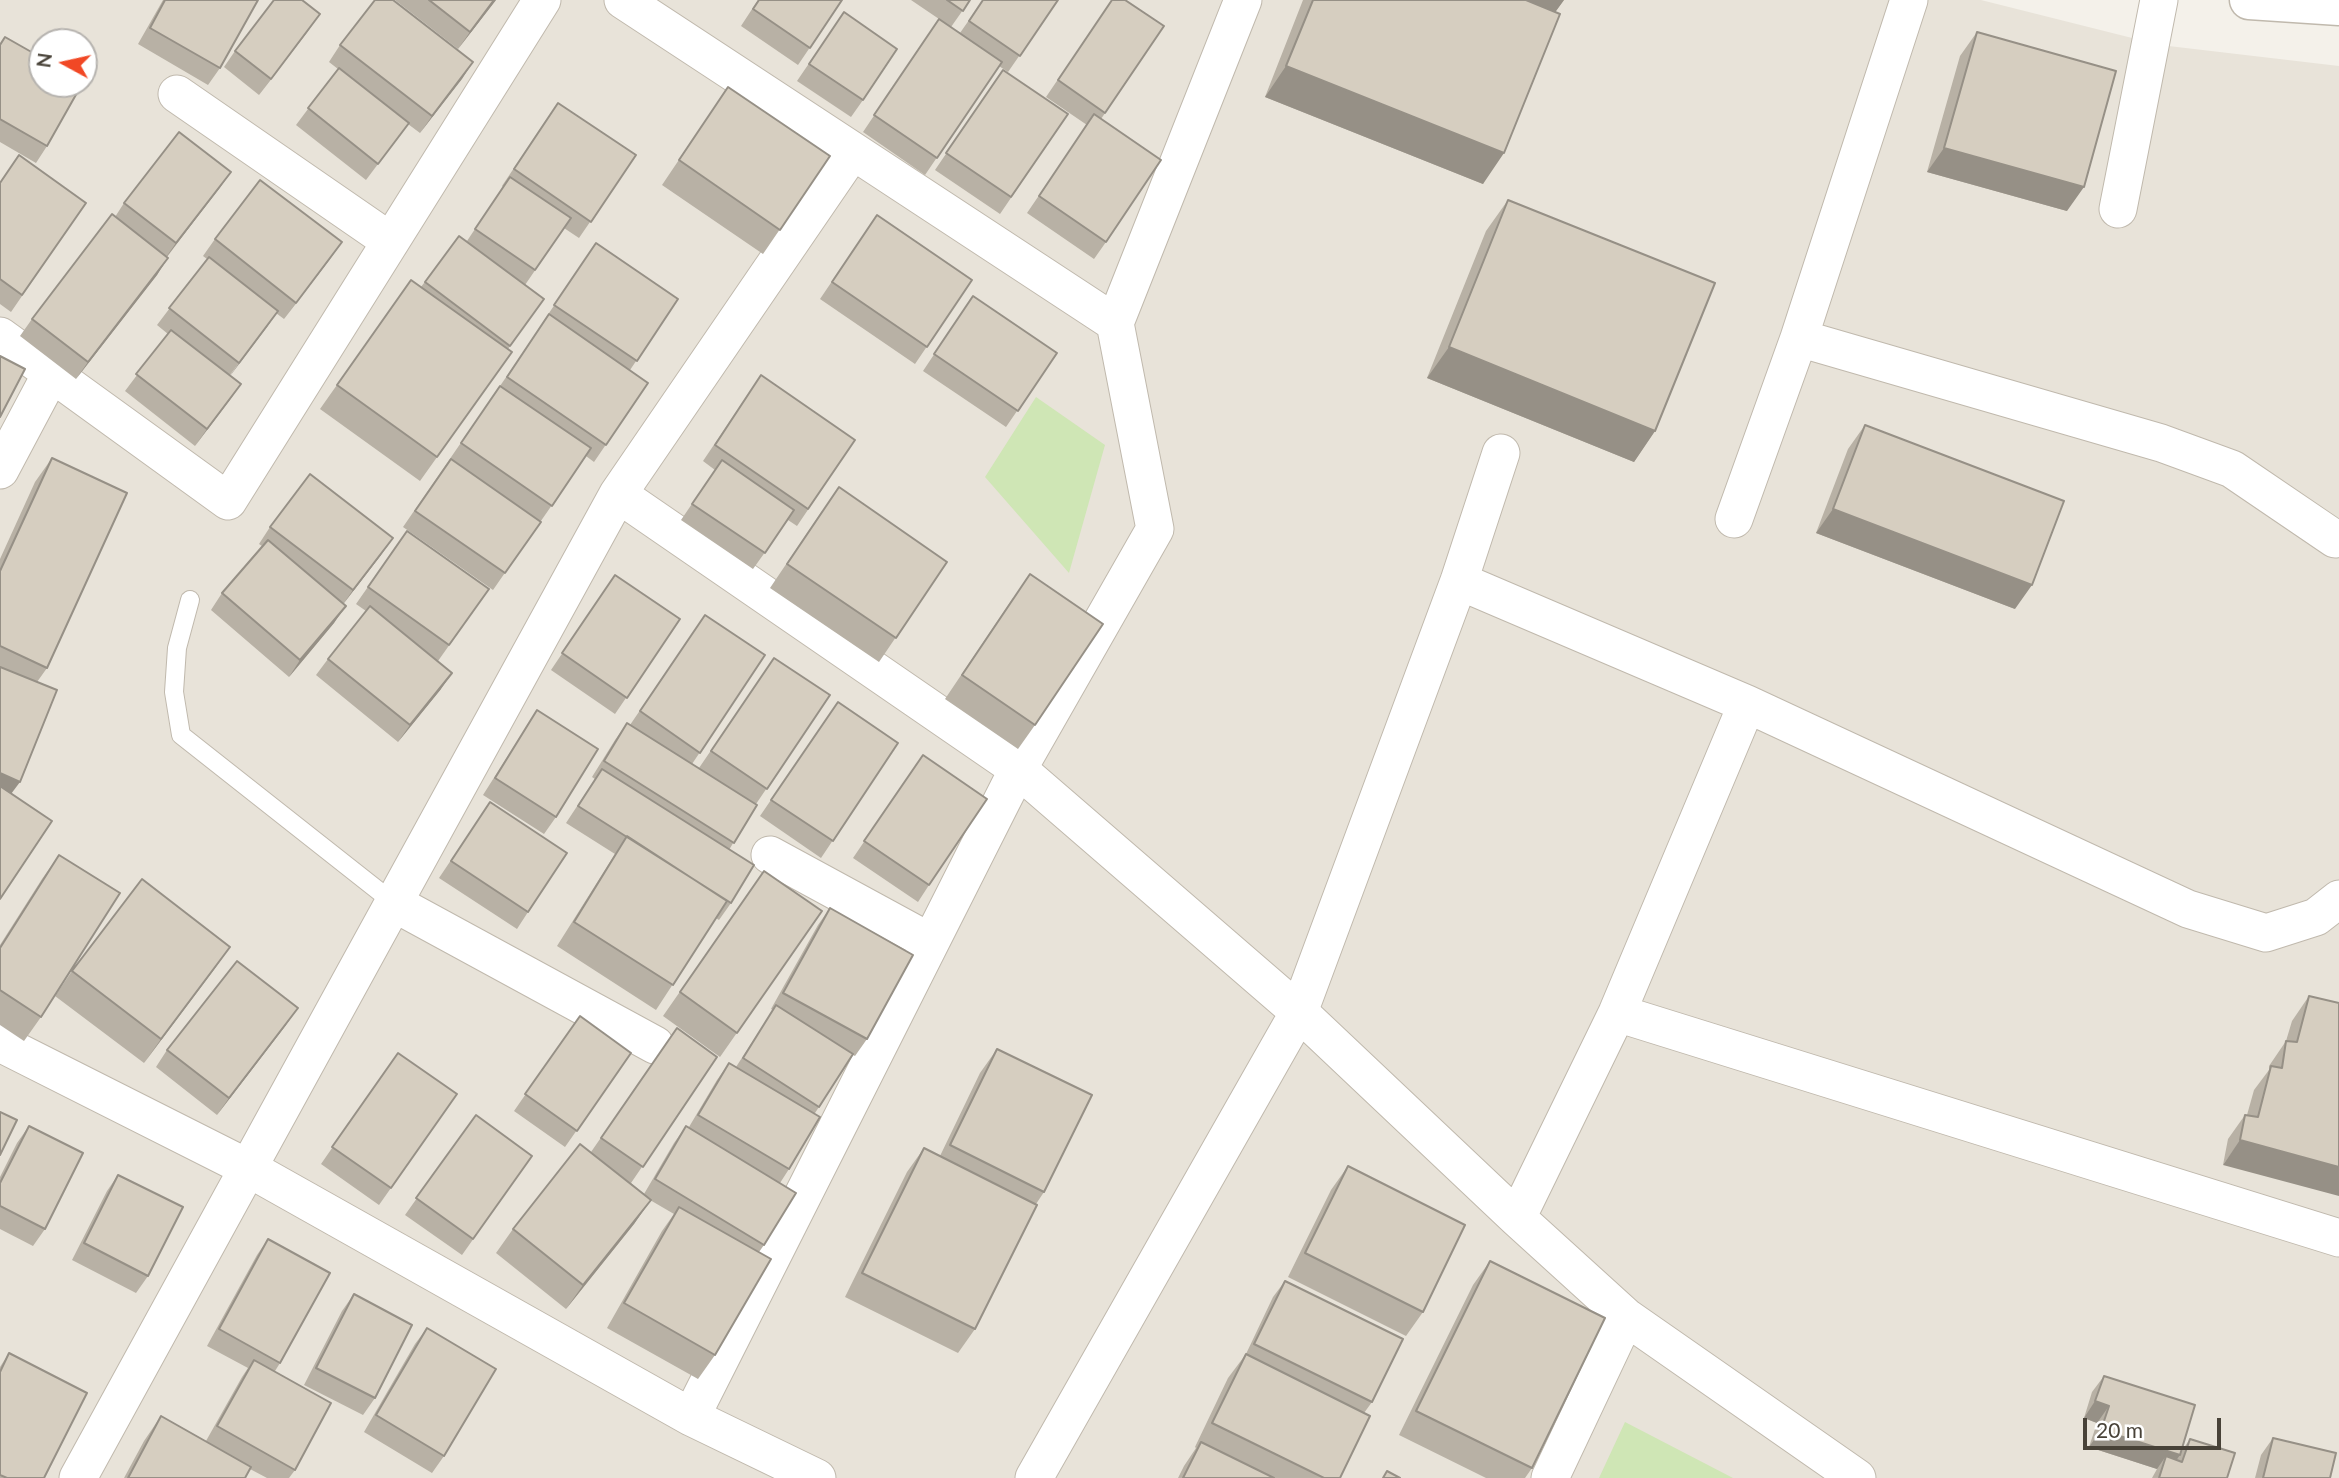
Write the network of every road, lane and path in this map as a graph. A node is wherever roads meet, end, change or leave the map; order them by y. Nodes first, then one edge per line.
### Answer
1 (542, 0) edge
2 (623, 0) edge
3 (1909, 0) edge
4 (2159, 0) edge
5 (2249, 0) edge
6 (1231, 6) edge
7 (2339, 6) edge
8 (177, 94) dead end
9 (852, 152) junction
10 (2118, 209) dead end
11 (390, 241) junction
12 (1115, 323) junction
13 (0, 336) edge
14 (1799, 338) junction
15 (51, 374) junction
16 (1501, 453) dead end
17 (0, 470) edge
18 (618, 494) junction
19 (1734, 519) dead end
20 (2334, 539) dead end
21 (1460, 581) junction
22 (190, 600) dead end
23 (1747, 704) junction
24 (1018, 769) junction
25 (770, 855) dead end
26 (2339, 899) edge
27 (394, 903) junction
28 (930, 942) junction
29 (1298, 1012) junction
30 (1617, 1013) junction
31 (0, 1043) edge
32 (655, 1045) dead end
33 (248, 1168) junction
34 (1517, 1218) junction
35 (2339, 1238) edge
36 (1626, 1317) junction
37 (691, 1417) junction
38 (78, 1478) edge
39 (817, 1478) edge
40 (1034, 1478) edge
41 (1550, 1478) edge
42 (1857, 1478) edge

1 - 11 street
2 - 9 street
3 - 14 street
4 - 10 street
5 - 7 street
6 - 12 street
8 - 11 street
9 - 12 street
9 - 18 street
11 - 15 street
12 - 24 street
13 - 15 street
14 - 19 street
14 - 20 street
15 - 17 street
16 - 21 street
18 - 24 street
18 - 27 street
21 - 23 street
21 - 29 street
22 - 27 lane
23 - 26 street
23 - 30 street
24 - 28 street
24 - 29 street
25 - 28 street
27 - 32 street
27 - 33 street
28 - 37 street
29 - 34 street
29 - 40 street
30 - 34 street
30 - 35 street
31 - 33 street
33 - 37 street
33 - 38 street
34 - 36 street
36 - 41 street
36 - 42 street
37 - 39 street

